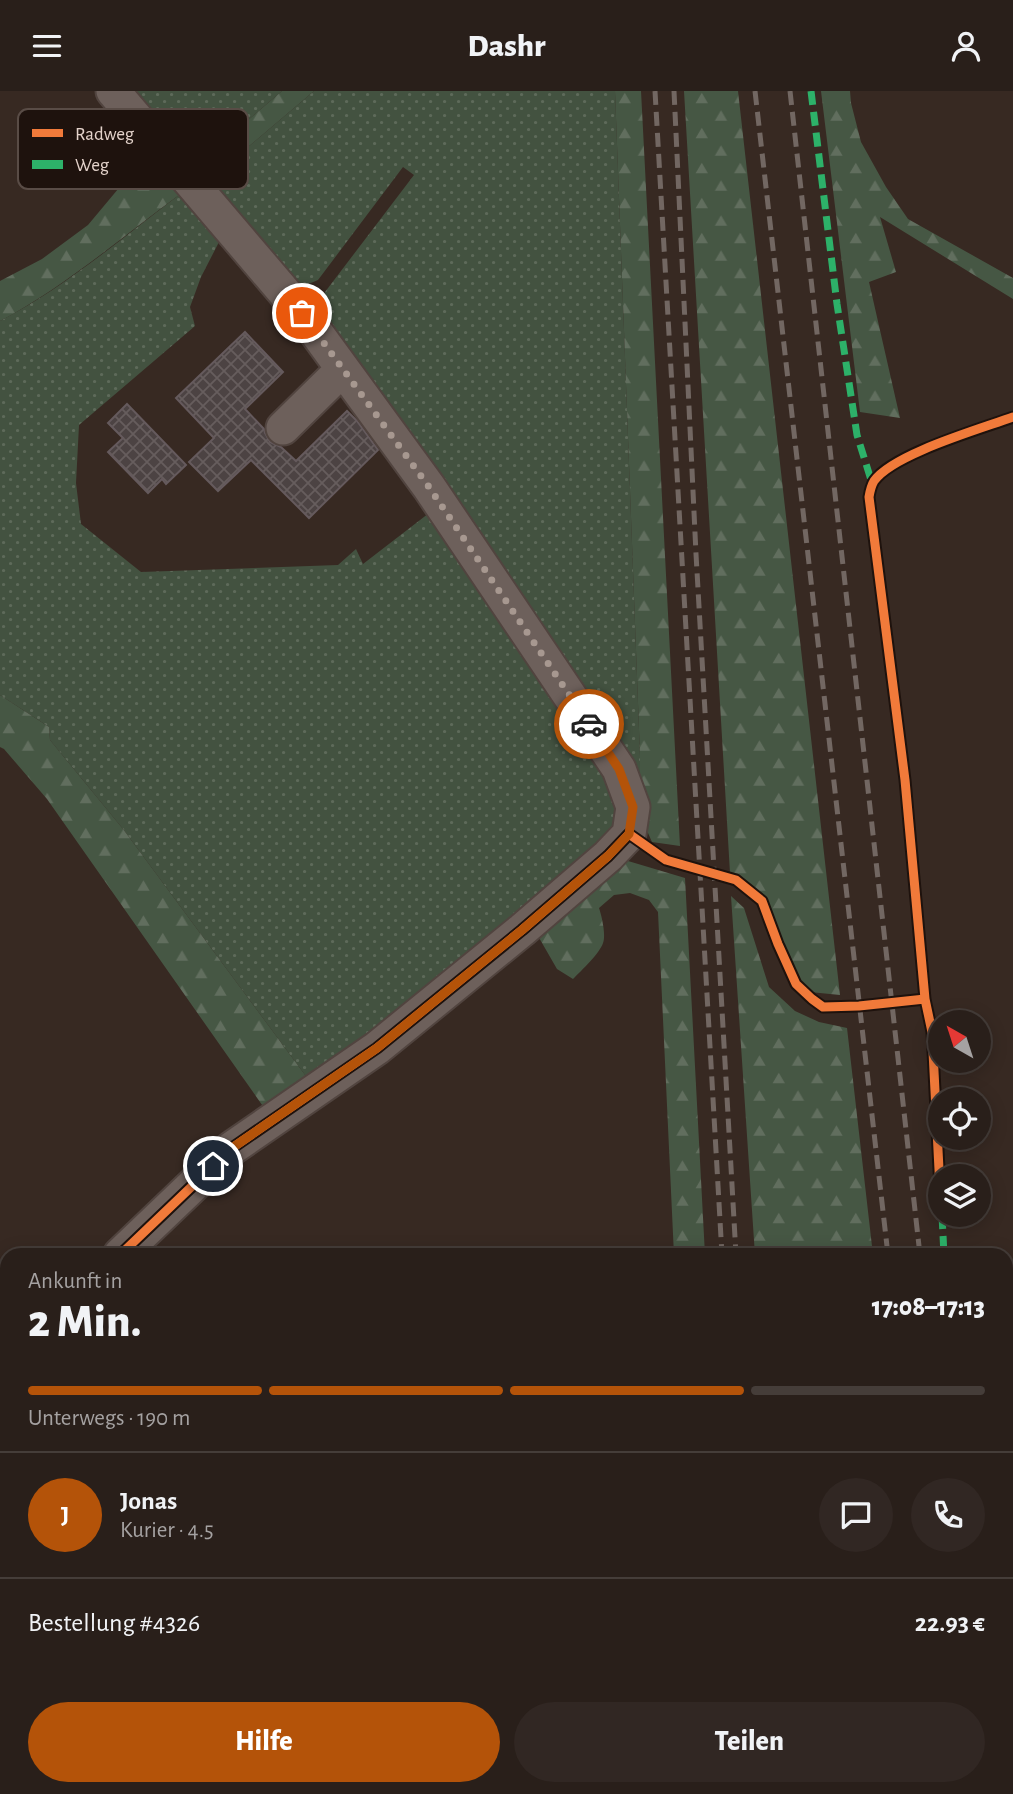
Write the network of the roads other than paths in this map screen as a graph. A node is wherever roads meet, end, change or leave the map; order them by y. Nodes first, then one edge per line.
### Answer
1 (113, 91) edge
2 (128, 109) edge
3 (196, 189) edge
4 (343, 369) junction
5 (283, 428) dead end
6 (127, 1248) edge

1 - 2 street
3 - 4 street
4 - 5 street
4 - 6 street

